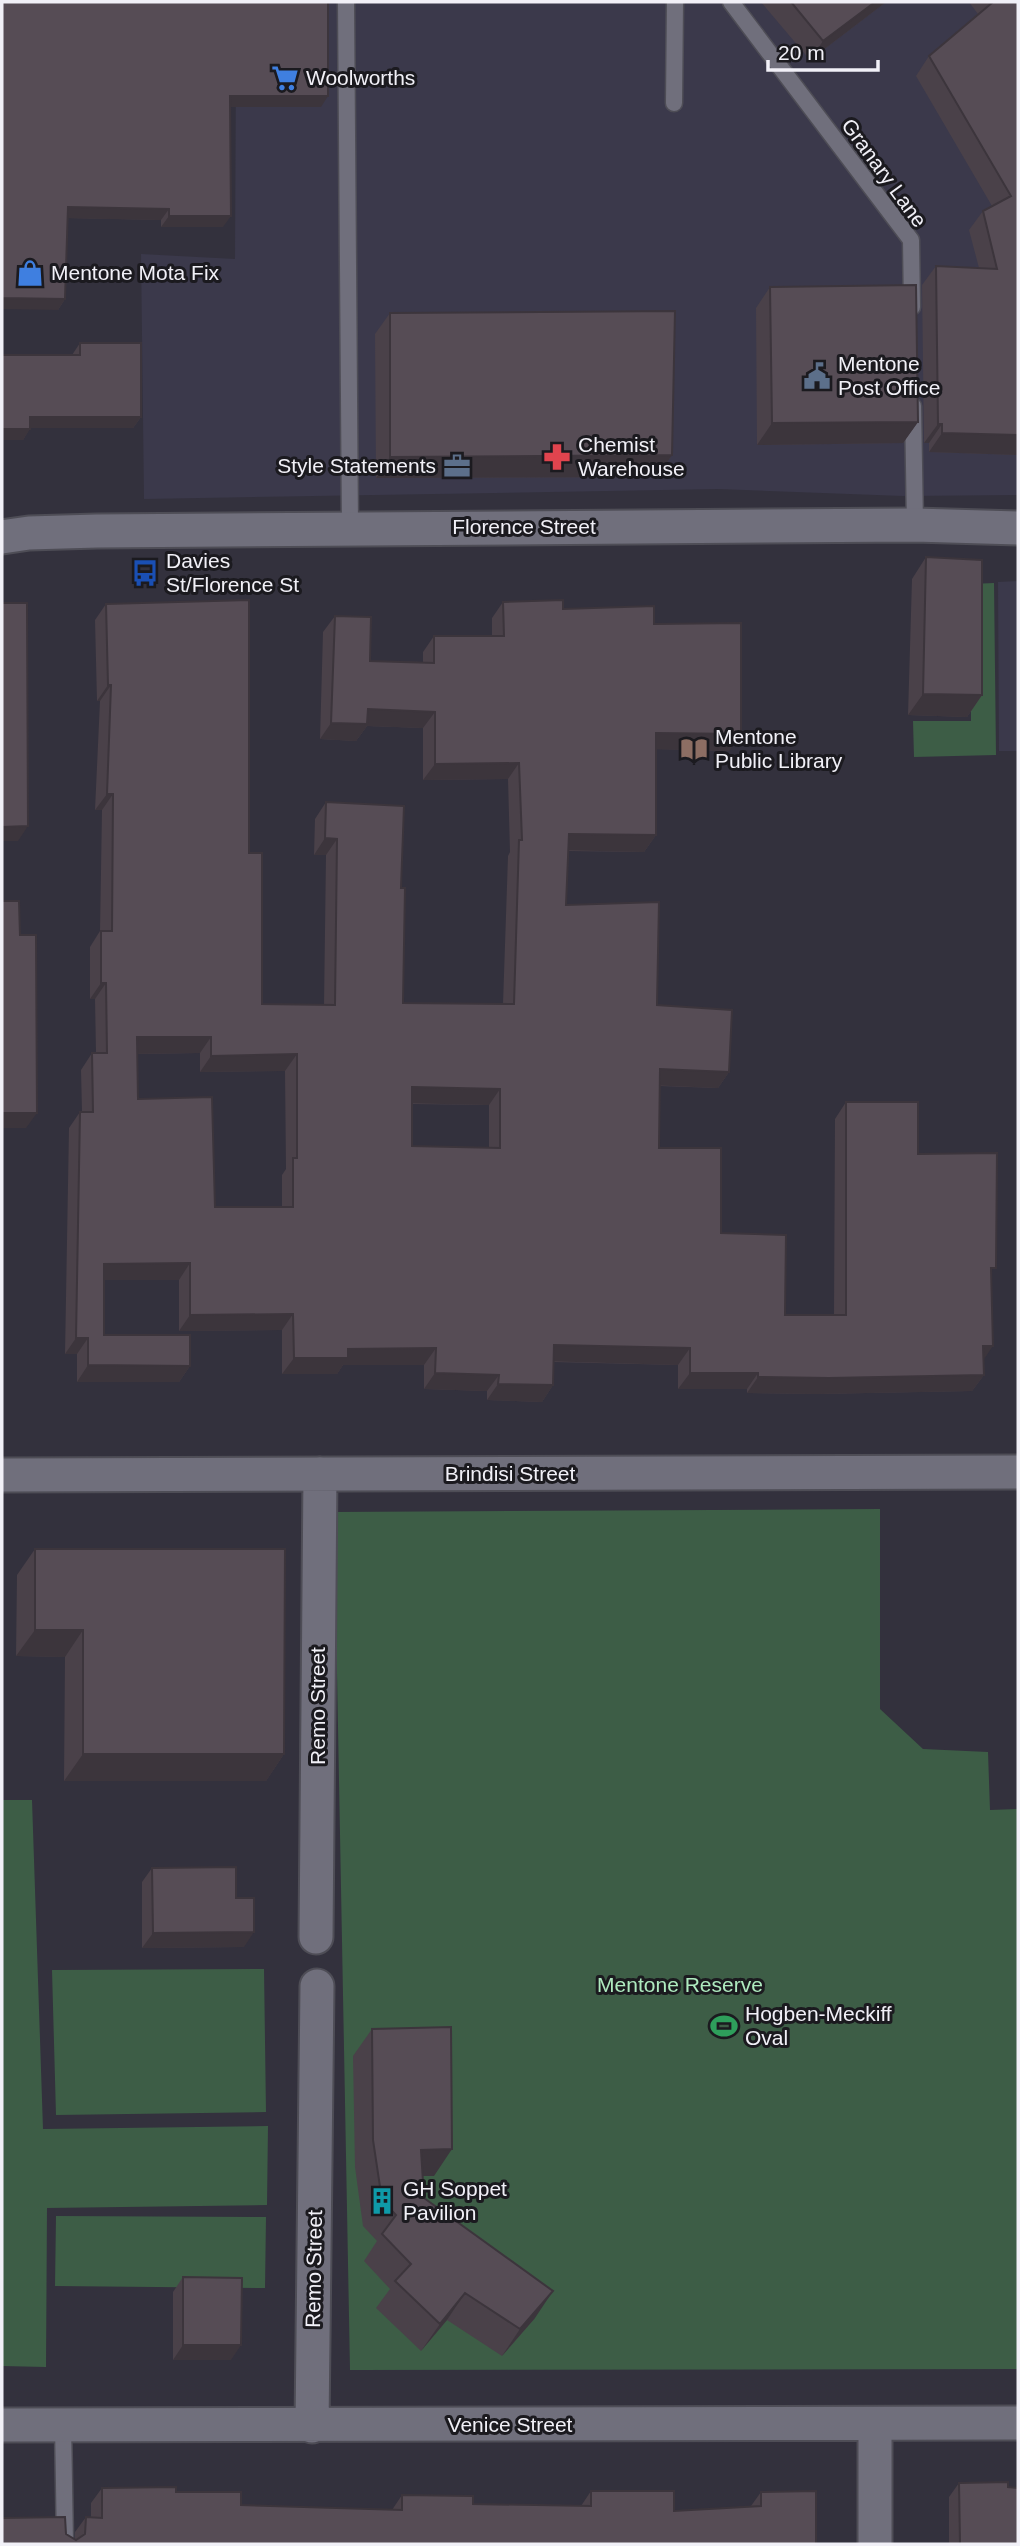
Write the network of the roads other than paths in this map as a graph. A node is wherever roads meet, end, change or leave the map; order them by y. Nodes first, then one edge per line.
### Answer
1 (346, 2) edge
2 (731, 2) edge
3 (675, 5) edge
4 (674, 103) dead end
5 (912, 324) edge
6 (913, 394) edge
7 (915, 525) junction
8 (350, 528) junction
9 (1018, 528) edge
10 (11, 533) edge
11 (1018, 1472) edge
12 (320, 1474) junction
13 (2, 1475) edge
14 (316, 1937) dead end
15 (317, 1986) dead end
16 (1018, 2423) edge
17 (63, 2424) junction
18 (2, 2425) edge
19 (875, 2425) junction
20 (312, 2426) junction
21 (65, 2544) edge
22 (876, 2544) edge

1 - 8 lane
2 - 5 lane, Granary Lane
3 - 4 lane
6 - 7 lane
7 - 8 street, Florence Street
7 - 9 street, Florence Street
8 - 10 street, Florence Street
11 - 12 street, Brindisi Street
12 - 13 street, Brindisi Street
12 - 14 street, Remo Street
15 - 20 street, Remo Street
16 - 19 street, Venice Street
17 - 18 street, Venice Street
17 - 20 street, Venice Street
17 - 21 lane
19 - 20 street, Venice Street
19 - 22 street

